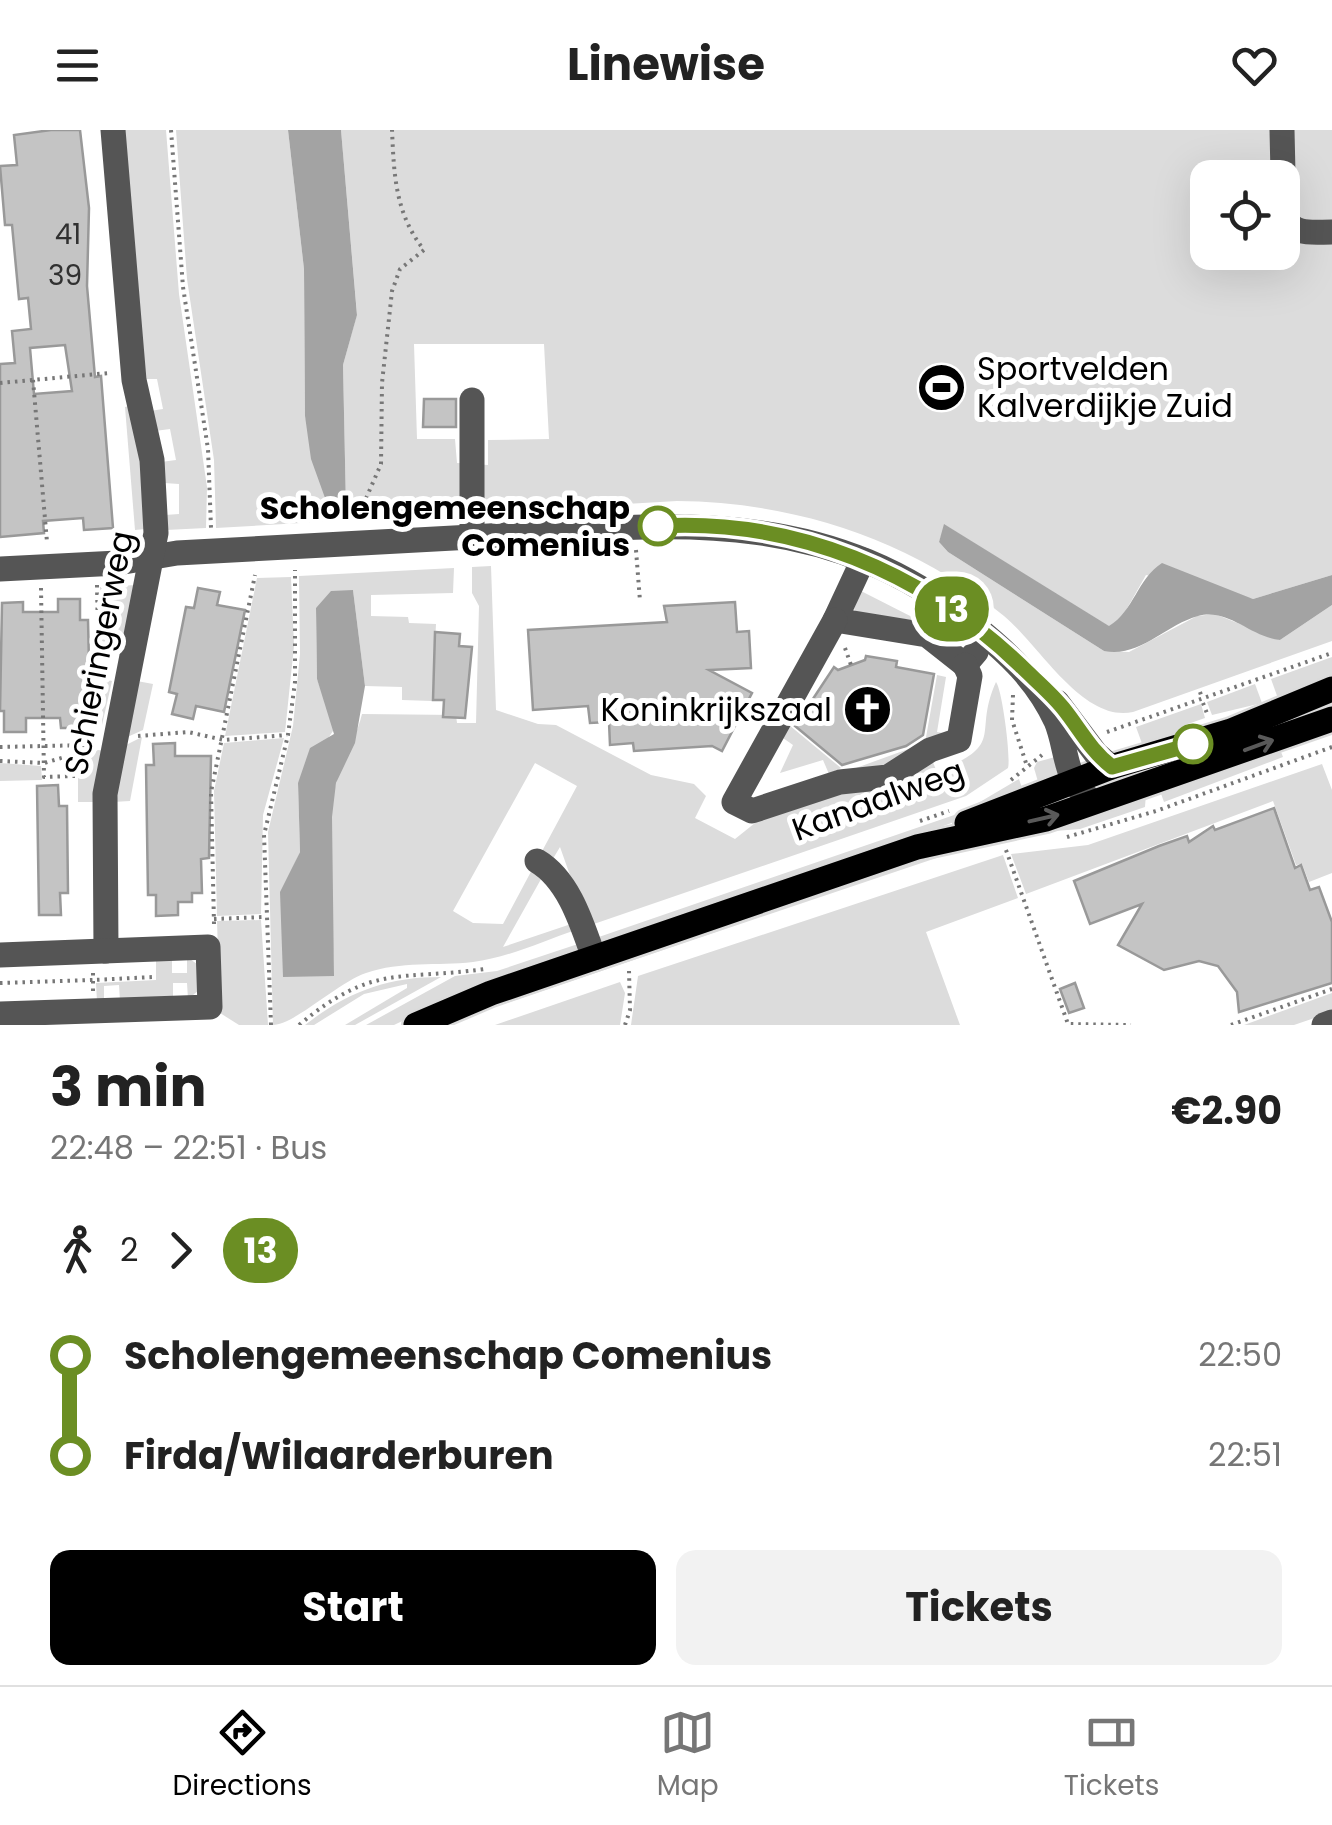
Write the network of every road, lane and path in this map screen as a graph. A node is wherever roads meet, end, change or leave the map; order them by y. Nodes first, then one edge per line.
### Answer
1 (113, 130) edge
2 (170, 130) edge
3 (392, 130) edge
4 (1282, 130) edge
5 (1332, 232) edge
6 (114, 373) dead end
7 (33, 380) junction
8 (0, 383) edge
9 (472, 400) dead end
10 (358, 519) dead end
11 (210, 536) dead end
12 (472, 537) junction
13 (622, 545) dead end
14 (48, 547) dead end
15 (152, 558) junction
16 (863, 560) junction
17 (0, 569) edge
18 (296, 572) dead end
19 (255, 574) dead end
20 (88, 585) dead end
21 (56, 587) dead end
22 (27, 588) dead end
23 (41, 594) dead end
24 (640, 601) dead end
25 (835, 620) junction
26 (988, 638) junction
27 (1332, 652) edge
28 (965, 665) junction
29 (1025, 686) junction
30 (1332, 689) edge
31 (99, 698) dead end
32 (1203, 702) dead end
33 (1292, 705) junction
34 (1210, 720) dead end
35 (1331, 721) edge
36 (288, 735) junction
37 (222, 739) junction
38 (126, 742) dead end
39 (1074, 744) junction
40 (12, 746) junction
41 (44, 746) junction
42 (1332, 746) edge
43 (0, 747) edge
44 (0, 761) edge
45 (12, 763) junction
46 (44, 763) junction
47 (1027, 766) junction
48 (1112, 767) junction
49 (75, 776) dead end
50 (1073, 781) junction
51 (1004, 786) dead end
52 (1101, 802) junction
53 (956, 809) dead end
54 (918, 834) junction
55 (1062, 838) dead end
56 (1004, 846) dead end
57 (536, 861) dead end
58 (264, 917) junction
59 (214, 919) junction
60 (214, 938) dead end
61 (0, 955) edge
62 (100, 956) junction
63 (594, 958) junction
64 (153, 959) dead end
65 (492, 968) dead end
66 (629, 969) dead end
67 (93, 980) junction
68 (0, 983) edge
69 (1332, 988) edge
70 (94, 1001) dead end
71 (0, 1014) edge
72 (1332, 1022) edge
73 (271, 1025) edge
74 (299, 1025) edge
75 (416, 1025) edge
76 (625, 1025) edge
77 (1131, 1025) edge
78 (1231, 1025) edge
79 (1324, 1025) edge

1 - 15 street, Schieringerweg
2 - 11 path
3 - 10 path
4 - 5 street
6 - 7 path
7 - 8 path
7 - 14 path
9 - 12 street
12 - 15 street
12 - 16 street
13 - 24 path
15 - 17 street
15 - 62 street, Schieringerweg
16 - 25 street
16 - 26 street
18 - 36 path
19 - 37 path
20 - 31 path
21 - 22 path
23 - 41 path
25 - 28 street
25 - 28 street
26 - 28 street
26 - 29 street
27 - 39 path, Kanaalweg
29 - 39 street
29 - 47 path
30 - 33 main road, Kanaalweg
32 - 34 path
33 - 35 street
33 - 48 main road, Kanaalweg
52 -> 35 main road, Kanaalweg
36 - 37 path
36 - 58 path
37 - 38 path
37 - 59 path
39 - 47 path, Kanaalweg
39 - 48 street
39 - 50 street
40 - 41 path
40 - 43 path
40 - 45 path
41 - 46 path
41 - 46 path
42 - 55 path
44 - 45 path
45 - 46 path
46 - 49 path
47 - 51 path, Kanaalweg
48 - 50 main road, Kanaalweg
50 - 52 street
50 - 54 main road, Kanaalweg
54 -> 52 main road, Kanaalweg
53 - 54 path, Kanaalweg
54 - 63 main road, Kanaalweg
56 - 77 path
57 - 63 street
58 - 59 path
58 - 73 path
59 - 60 path
61 - 62 street
62 - 67 path
62 - 71 street
63 - 75 main road, Kanaalweg
64 - 67 path
65 - 74 path
66 - 76 path
67 - 68 path
67 - 70 path
69 - 78 path
72 - 79 street

